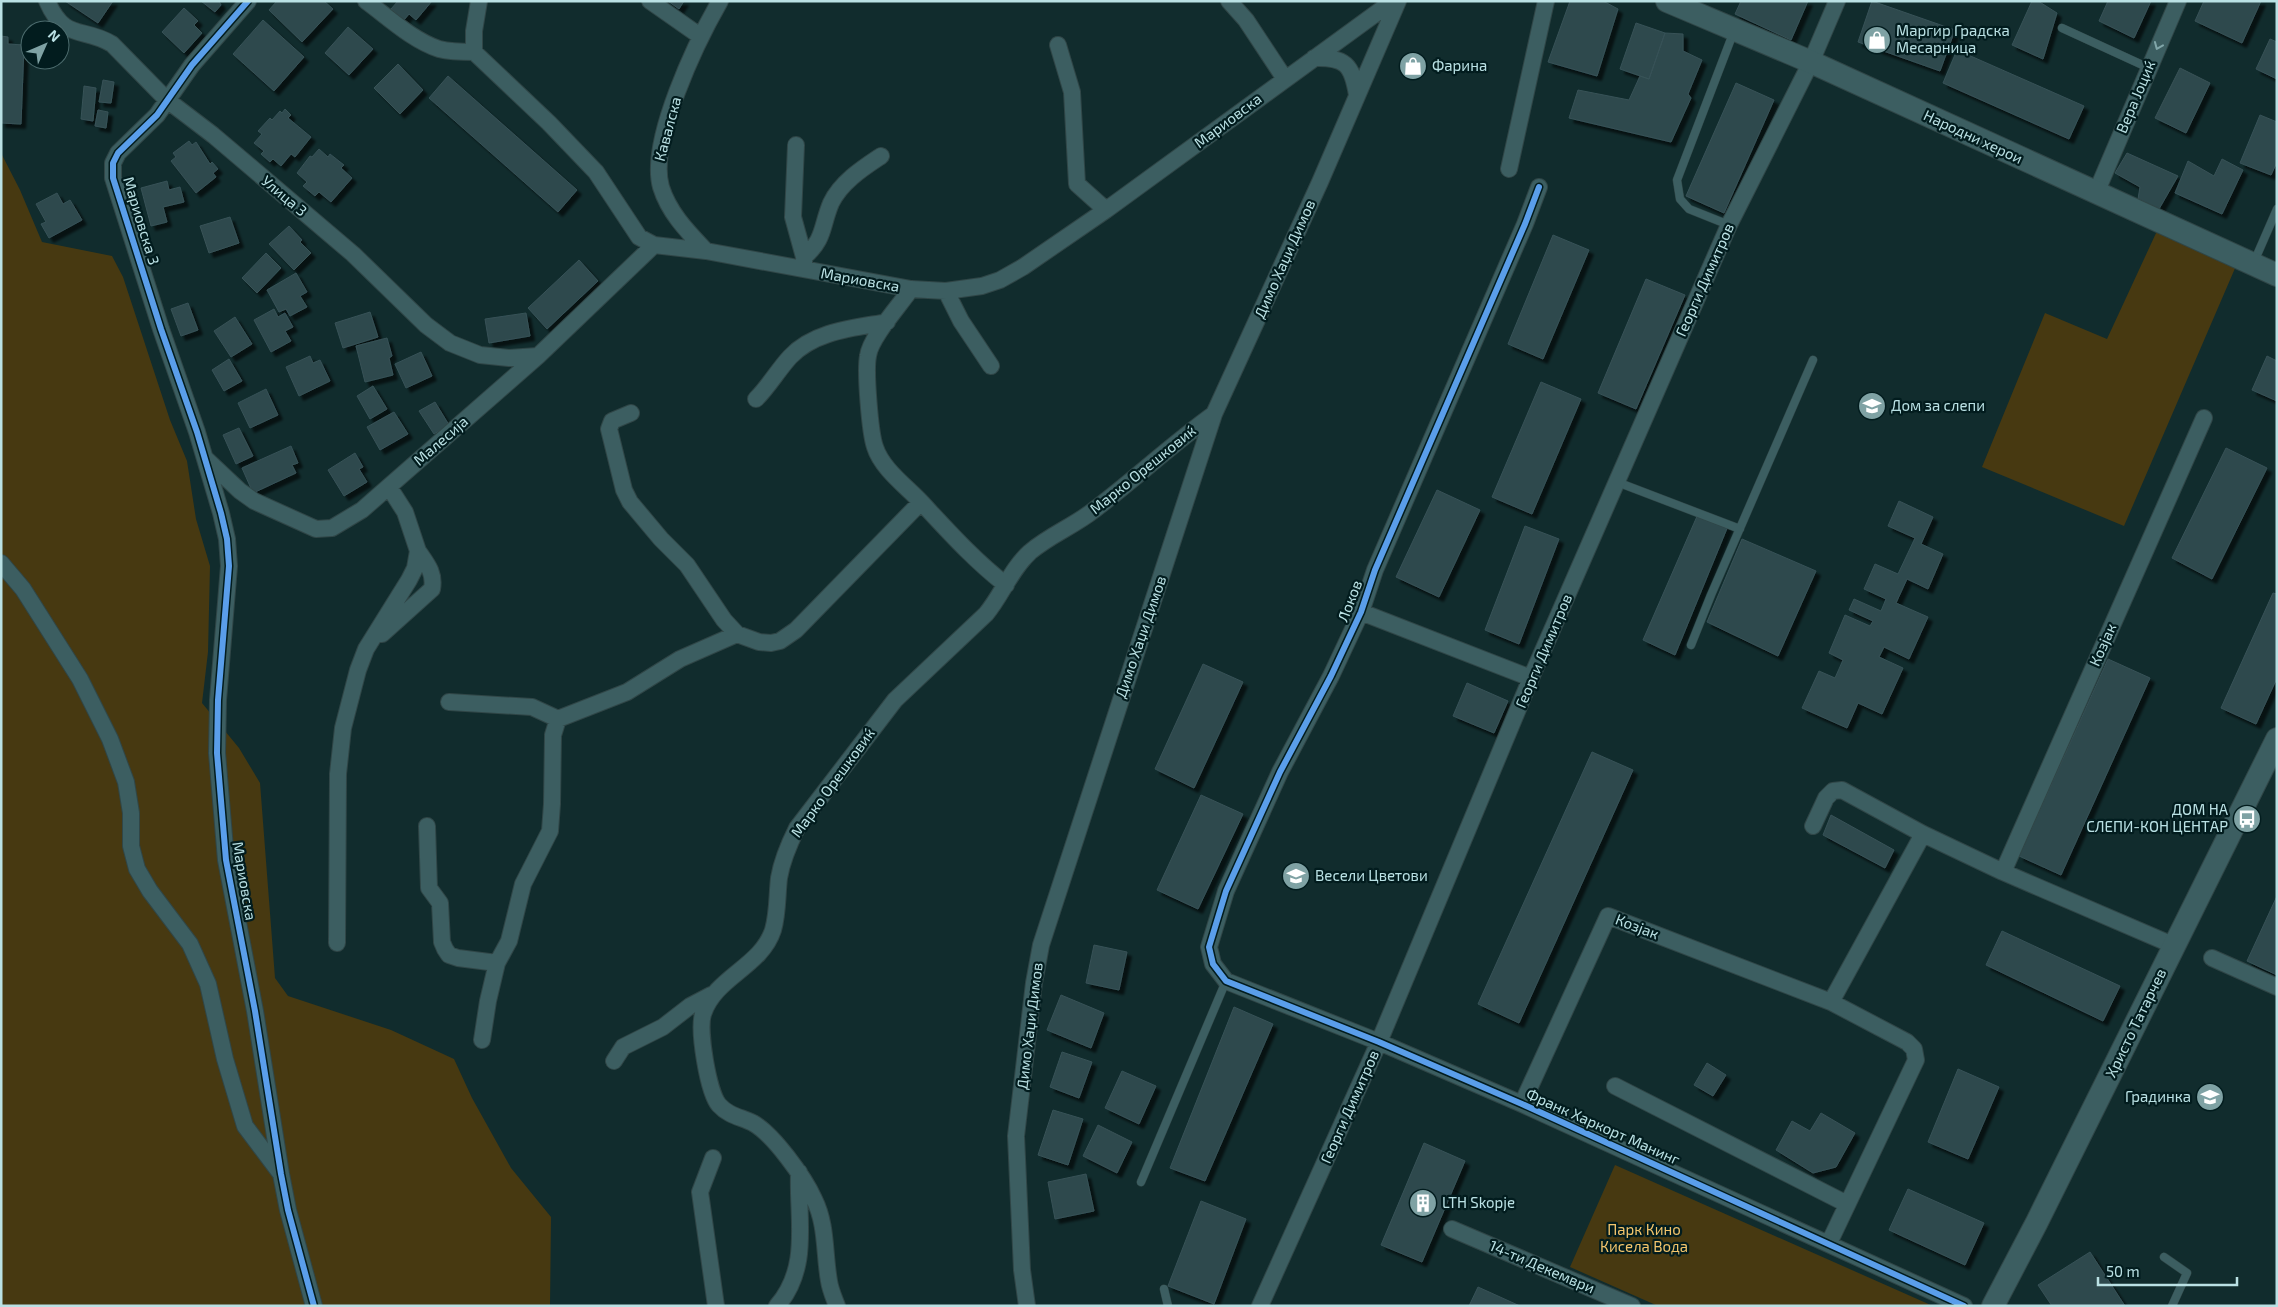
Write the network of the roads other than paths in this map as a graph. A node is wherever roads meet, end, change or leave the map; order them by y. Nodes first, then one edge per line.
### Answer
1 (48, 1) edge
2 (248, 1) edge
3 (366, 1) edge
4 (479, 1) edge
5 (650, 1) edge
6 (720, 1) edge
7 (1229, 1) edge
8 (1393, 1) edge
9 (1398, 1) edge
10 (1546, 1) edge
11 (1667, 1) edge
12 (1837, 1) edge
13 (2178, 1) edge
14 (2062, 28) dead end
15 (1734, 31) junction
16 (700, 36) junction
17 (1058, 45) dead end
18 (474, 52) junction
19 (1314, 58) junction
20 (1811, 62) junction
21 (2149, 68) junction
22 (1285, 79) junction
23 (1357, 95) junction
24 (167, 100) junction
25 (796, 145) dead end
26 (882, 156) dead end
27 (1509, 169) dead end
28 (1539, 187) dead end
29 (2096, 193) junction
30 (2277, 209) edge
31 (1106, 210) junction
32 (1728, 225) junction
33 (654, 245) junction
34 (706, 251) junction
35 (804, 263) junction
36 (2253, 264) junction
37 (2277, 275) edge
38 (911, 289) junction
39 (946, 291) junction
40 (887, 322) junction
41 (538, 356) junction
42 (1813, 360) dead end
43 (991, 366) dead end
44 (756, 399) dead end
45 (631, 413) dead end
46 (1214, 414) junction
47 (2204, 418) dead end
48 (205, 458) junction
49 (1617, 482) junction
50 (389, 487) junction
51 (921, 502) junction
52 (1740, 529) junction
53 (418, 551) junction
54 (1, 563) edge
55 (1006, 584) junction
56 (1361, 612) junction
57 (737, 634) junction
58 (1691, 645) dead end
59 (366, 649) junction
60 (1531, 678) junction
61 (449, 702) dead end
62 (558, 719) junction
63 (2277, 739) edge
64 (427, 826) dead end
65 (1813, 826) dead end
66 (1923, 834) junction
67 (2003, 872) junction
68 (338, 943) dead end
69 (2175, 946) junction
70 (2212, 958) dead end
71 (497, 963) junction
72 (1226, 982) junction
73 (2277, 987) edge
74 (711, 995) junction
75 (1831, 1002) junction
76 (482, 1040) dead end
77 (1379, 1042) junction
78 (614, 1061) dead end
79 (1616, 1086) dead end
80 (1522, 1104) junction
81 (713, 1158) dead end
82 (799, 1172) junction
83 (281, 1174) junction
84 (1141, 1182) dead end
85 (1846, 1204) junction
86 (1452, 1229) dead end
87 (1829, 1243) junction
88 (2164, 1257) dead end
89 (1164, 1289) dead end
90 (785, 1302) edge
91 (314, 1306) edge
92 (716, 1306) edge
93 (837, 1306) edge
94 (1028, 1306) edge
95 (1168, 1306) edge
96 (1260, 1306) edge
97 (1632, 1306) edge
98 (1964, 1306) edge
99 (1993, 1306) edge
100 (2172, 1306) edge

1 - 24 street, Улица 3
2 - 24 street, Мариовска 3
3 - 18 street
4 - 18 street
5 - 16 street
6 - 16 street, Кавалска
7 - 22 street
8 - 19 street, Мариовска
9 - 23 street, Димо Хаџи Димов
10 - 27 street
11 - 15 street, Народни херои
12 - 20 street, Георги Димитров
13 -> 21 street, Вера Јоциќ
14 - 21 lane
15 - 20 street, Народни херои
15 - 32 lane
16 - 34 street, Кавалска
17 - 31 street
18 - 33 street
19 - 22 street, Мариовска
19 - 23 street
20 - 29 street, Народни херои
20 - 32 street, Георги Димитров
21 - 29 street, Вера Јоциќ
22 - 31 street, Мариовска
23 - 46 street, Димо Хаџи Димов
24 - 41 street, Улица 3
24 - 48 street, Мариовска 3
25 - 35 street
26 - 35 street
28 - 56 street, Локов
29 - 36 street, Народни херои
30 - 36 lane
31 - 39 street, Мариовска
32 - 49 street, Георги Димитров
33 - 34 street, Мариовска
33 - 41 street, Малесија
34 - 35 street, Мариовска
35 - 38 street, Мариовска
36 - 37 street, Народни херои
38 - 39 street, Мариовска
38 - 40 street
39 - 43 street
40 - 44 street
40 - 51 street
41 - 50 street, Малесија
42 - 52 lane
45 - 57 street
46 - 55 street, Марко Орешковиќ
46 - 94 street, Димо Хаџи Димов
47 - 67 street, Козјак
48 - 50 street, Малесија
48 - 83 street, Мариовска
49 - 52 lane
49 - 60 street, Георги Димитров
50 - 53 street
51 - 55 street
51 - 57 street
52 - 58 lane
53 - 59 street
53 - 59 street
54 - 83 street
55 - 74 street, Марко Орешковиќ
56 - 60 street
56 - 72 street, Локов
57 - 62 street
59 - 68 street
60 - 77 street, Георги Димитров
61 - 62 street
62 - 71 street
63 - 69 street, Христо Татарчев
64 - 71 street
65 - 66 street
66 - 67 street
66 - 75 street
67 - 69 street
69 - 99 street, Христо Татарчев
70 - 73 street
71 - 76 street
72 - 77 street, Франк Харкорт Манинг
72 - 84 lane
74 - 78 street, Марко Орешковиќ
74 - 82 street
75 - 80 street, Козјак
75 - 85 street, Козјак
77 - 80 street, Франк Харкорт Манинг
77 - 96 street, Георги Димитров
79 - 85 street
80 - 87 street, Франк Харкорт Манинг
81 - 92 street
82 - 90 street
82 - 93 street
83 - 91 street, Мариовска
85 - 87 street, Козјак
86 - 97 street, 14-ти Декември
87 - 98 street, Франк Харкорт Манинг
88 - 100 lane
89 - 95 lane

